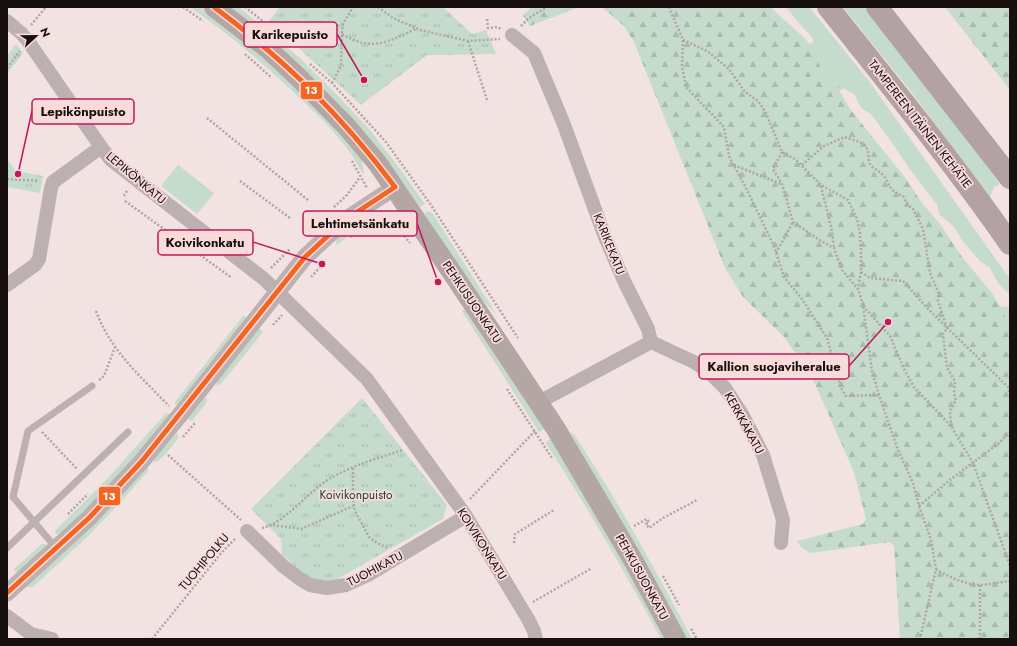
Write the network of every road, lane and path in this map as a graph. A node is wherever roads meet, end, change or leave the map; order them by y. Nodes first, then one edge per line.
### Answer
1 (46, 7) edge
2 (183, 7) edge
3 (353, 7) edge
4 (378, 7) edge
5 (547, 7) edge
6 (669, 7) edge
7 (828, 7) edge
8 (877, 7) edge
9 (209, 14) edge
10 (487, 19) dead end
11 (7, 21) edge
12 (416, 29) junction
13 (342, 34) junction
14 (512, 34) junction
15 (24, 37) junction
16 (683, 40) junction
17 (468, 41) junction
18 (244, 54) dead end
19 (7, 68) edge
20 (277, 83) dead end
21 (332, 83) dead end
22 (487, 100) dead end
23 (207, 118) dead end
24 (101, 148) junction
25 (782, 152) junction
26 (350, 158) dead end
27 (733, 164) junction
28 (802, 166) junction
29 (360, 178) junction
30 (1010, 178) edge
31 (7, 179) edge
32 (240, 181) dead end
33 (53, 182) junction
34 (782, 184) junction
35 (821, 186) junction
36 (395, 187) junction
37 (308, 200) dead end
38 (125, 201) dead end
39 (376, 201) junction
40 (331, 210) dead end
41 (290, 218) dead end
42 (793, 222) junction
43 (1010, 244) edge
44 (412, 245) dead end
45 (293, 246) dead end
46 (834, 248) junction
47 (776, 253) junction
48 (861, 272) junction
49 (232, 278) dead end
50 (264, 279) junction
51 (7, 285) edge
52 (858, 289) junction
53 (278, 292) junction
54 (863, 305) junction
55 (96, 311) dead end
56 (947, 328) junction
57 (651, 342) junction
58 (115, 346) junction
59 (505, 385) dead end
60 (92, 386) joint
61 (879, 395) junction
62 (1010, 395) edge
63 (173, 402) dead end
64 (539, 402) junction
65 (169, 406) junction
66 (164, 412) dead end
67 (36, 426) junction
68 (951, 426) junction
69 (535, 431) junction
70 (128, 432) dead end
71 (1010, 432) edge
72 (415, 446) junction
73 (168, 455) dead end
74 (554, 461) dead end
75 (973, 463) junction
76 (353, 468) junction
77 (83, 474) junction
78 (91, 492) dead end
79 (697, 500) dead end
80 (353, 506) junction
81 (919, 506) junction
82 (554, 510) dead end
83 (463, 513) junction
84 (34, 522) junction
85 (273, 525) junction
86 (634, 526) dead end
87 (247, 531) junction
88 (51, 542) junction
89 (514, 543) dead end
90 (781, 543) dead end
91 (7, 548) edge
92 (402, 555) junction
93 (1010, 564) edge
94 (592, 568) dead end
95 (936, 569) junction
96 (1010, 581) edge
97 (980, 585) junction
98 (7, 593) edge
99 (522, 609) junction
100 (7, 616) edge
101 (52, 639) edge
102 (152, 639) edge
103 (536, 639) edge
104 (676, 639) edge
105 (920, 639) edge
106 (980, 639) edge

1 - 15 path
2 - 9 path
3 - 13 path
4 - 12 path
5 - 14 path
6 - 16 path
7 - 43 highway, TAMPEREEN ITÄINEN KEHÄTIE
8 - 30 highway
9 - 36 main road, PEHKUSUONKATU
10 - 14 path
11 - 15 street, LEPIKÖNKATU
12 - 13 path
12 - 17 path
13 - 21 path
14 - 17 path
14 - 57 street, KARIKEKATU
15 - 19 path
15 - 24 street, LEPIKÖNKATU
16 - 25 path
16 - 27 path
17 - 22 path
18 - 20 path
23 - 37 path
24 - 33 street
24 - 50 street, LEPIKÖNKATU
25 - 28 path
25 - 34 path
26 - 29 path
27 - 34 path
27 - 47 path
28 - 35 path
28 - 56 path
29 - 39 path
29 - 40 path
31 - 33 path
32 - 41 path
33 - 51 street
34 - 42 path
35 - 46 path
35 - 48 path
36 - 39 street
36 - 64 main road, PEHKUSUONKATU
38 - 49 path
39 - 44 path
39 - 53 street
42 - 46 path
42 - 47 path
45 - 50 path
46 - 52 path
47 - 61 path
48 - 52 path
48 - 56 path
50 - 53 street, LEPIKÖNKATU
52 - 54 path
53 - 72 street, KOIVIKONKATU
53 - 88 street
54 - 61 path
54 - 68 path
55 - 58 path
56 - 62 path
56 - 68 path
57 - 64 street
57 - 90 street, KERKKÄKATU
58 - 60 path
58 - 65 path
59 - 69 path
60 - 67 lane
61 - 81 path
63 - 65 path
64 - 104 main road, PEHKUSUONKATU
65 - 66 path
67 - 77 path
67 - 84 lane
68 - 75 path
69 - 74 path
69 - 83 path
70 - 77 lane
71 - 75 path
72 - 76 path
72 - 83 street, KOIVIKONKATU
73 - 87 path, TUOHIPOLKU
75 - 81 path
75 - 93 path
76 - 80 path
76 - 85 path
77 - 84 lane
78 - 88 path
79 - 86 path
80 - 85 path
80 - 92 path
81 - 95 path
82 - 89 path
83 - 92 street, TUOHIKATU
83 - 99 street, KOIVIKONKATU
84 - 88 lane
84 - 91 lane
85 - 87 path
87 - 92 street, TUOHIKATU
87 - 102 path, TUOHIPOLKU
88 - 98 street
94 - 99 path
95 - 97 path
95 - 105 path
96 - 97 path
97 - 106 path
99 - 103 street, KOIVIKONKATU
100 - 101 street

